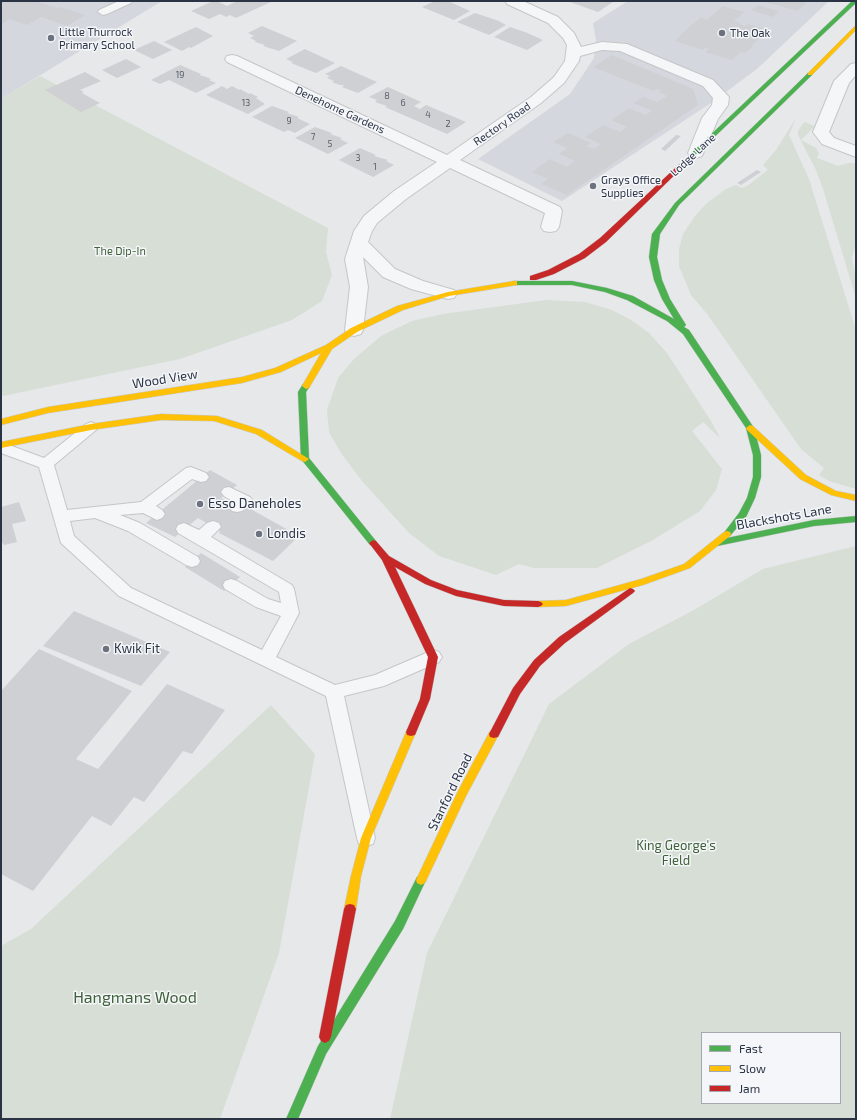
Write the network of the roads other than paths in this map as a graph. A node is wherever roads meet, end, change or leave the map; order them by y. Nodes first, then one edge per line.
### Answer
1 (127, 1) edge
2 (512, 1) edge
3 (855, 1) edge
4 (103, 12) dead end
5 (856, 26) edge
6 (574, 53) junction
7 (232, 59) dead end
8 (856, 67) edge
9 (856, 152) edge
10 (696, 153) junction
11 (448, 162) junction
12 (550, 227) dead end
13 (360, 244) junction
14 (514, 283) junction
15 (448, 294) junction
16 (354, 330) junction
17 (686, 332) junction
18 (329, 347) junction
19 (1, 422) edge
20 (91, 427) junction
21 (750, 428) junction
22 (1, 446) edge
23 (305, 459) junction
24 (46, 464) junction
25 (201, 477) dead end
26 (229, 492) dead end
27 (856, 498) edge
28 (237, 507) dead end
29 (96, 512) junction
30 (61, 516) junction
31 (856, 519) edge
32 (213, 527) dead end
33 (184, 529) dead end
34 (200, 538) junction
35 (717, 543) junction
36 (386, 558) junction
37 (192, 560) dead end
38 (643, 582) junction
39 (231, 585) dead end
40 (291, 613) junction
41 (433, 657) junction
42 (266, 659) junction
43 (334, 692) junction
44 (366, 838) junction
45 (322, 1050) junction
46 (292, 1119) edge

1 - 4 lane
2 - 6 street
3 - 10 main road, Lodge Lane
5 - 17 main road, Lodge Lane
6 - 10 street
6 - 11 street, Rectory Road
7 - 11 street, Denehome Gardens
8 - 9 street
10 - 14 main road, Lodge Lane
11 - 12 street, Denehome Gardens
11 - 13 street, Rectory Road
13 - 15 street
13 - 16 street, Rectory Road
14 - 15 main road
14 - 17 main road
15 - 16 main road
16 - 18 main road
17 - 21 main road
18 - 19 main road, Wood View
18 - 23 main road
20 - 22 main road
20 - 23 main road
20 - 24 lane
21 - 27 main road, Blackshots Lane
21 - 35 main road
22 - 24 lane
23 - 36 main road
24 - 30 lane
25 - 29 lane
26 - 28 lane
29 - 30 lane
29 - 37 lane
30 - 42 lane
31 - 35 main road, Blackshots Lane
32 - 34 lane
33 - 34 lane
34 - 40 lane
35 - 38 main road
36 - 38 main road
36 - 41 main road
38 - 45 main road, Stanford Road
39 - 40 lane
40 - 42 lane
41 - 43 lane
41 - 44 main road, Stanford Road
42 - 43 lane
43 - 44 lane
44 - 45 main road, Stanford Road
45 - 46 main road, Stanford Road

